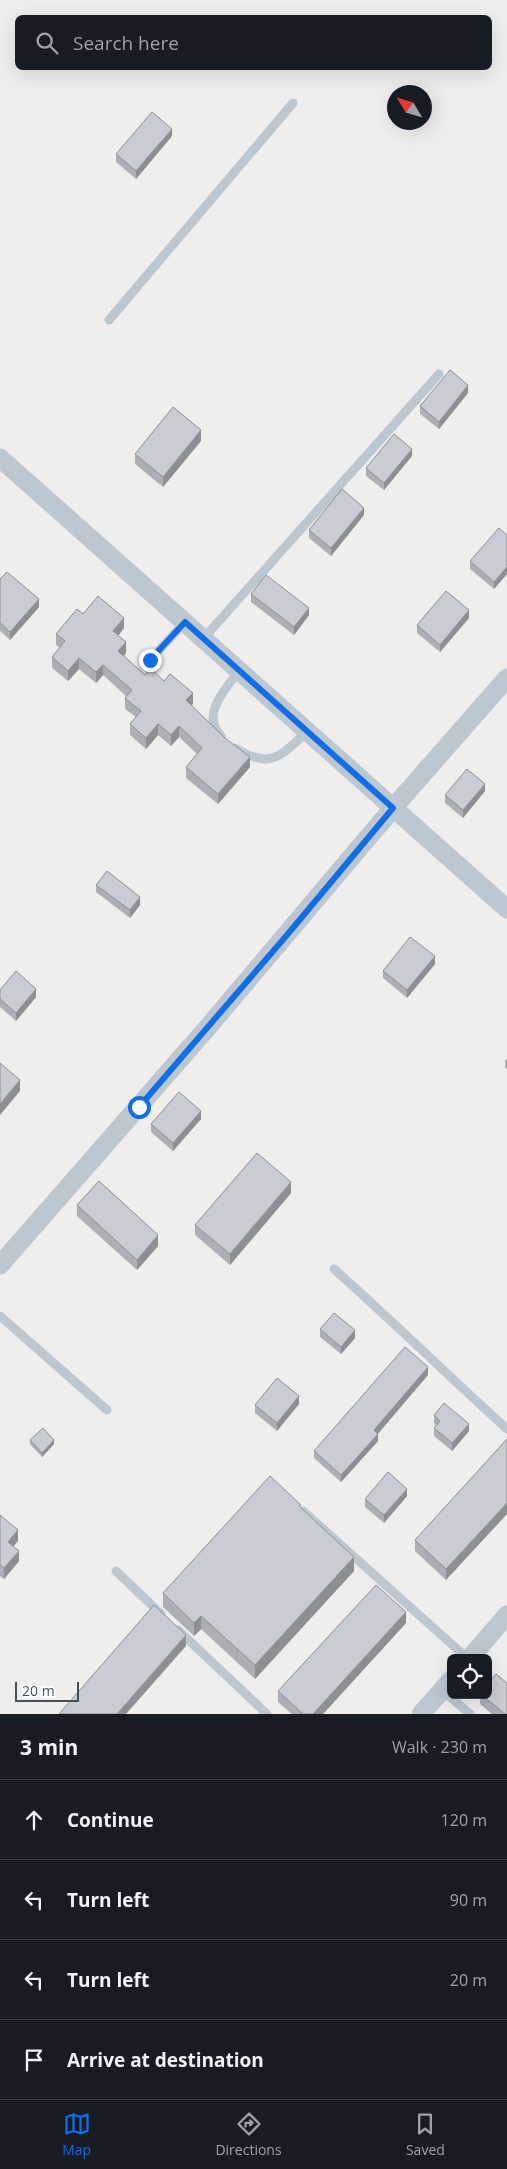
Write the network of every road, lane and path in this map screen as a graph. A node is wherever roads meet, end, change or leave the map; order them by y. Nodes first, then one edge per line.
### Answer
1 (293, 103) dead end
2 (110, 320) dead end
3 (439, 374) dead end
4 (0, 458) edge
5 (185, 622) junction
6 (203, 639) junction
7 (150, 660) dead end
8 (239, 671) junction
9 (507, 678) edge
10 (307, 732) junction
11 (393, 808) junction
12 (507, 909) edge
13 (0, 1265) edge
14 (334, 1269) dead end
15 (0, 1316) edge
16 (107, 1410) dead end
17 (507, 1429) edge
18 (299, 1507) edge
19 (116, 1571) dead end
20 (507, 1615) edge
21 (166, 1619) edge
22 (173, 1626) edge
23 (464, 1654) edge
24 (472, 1654) edge
25 (446, 1685) edge
26 (267, 1714) edge
27 (421, 1714) edge
28 (470, 1714) edge

1 - 2 lane
3 - 6 lane
4 - 5 street
5 - 6 street
5 - 7 lane
6 - 8 street
8 - 10 street
8 - 10 lane
9 - 11 street
10 - 11 street
11 - 12 street
11 - 13 street
14 - 17 lane
15 - 16 lane
18 - 23 lane
19 - 21 lane
20 - 24 street
22 - 26 lane
25 - 27 street
25 - 28 lane

